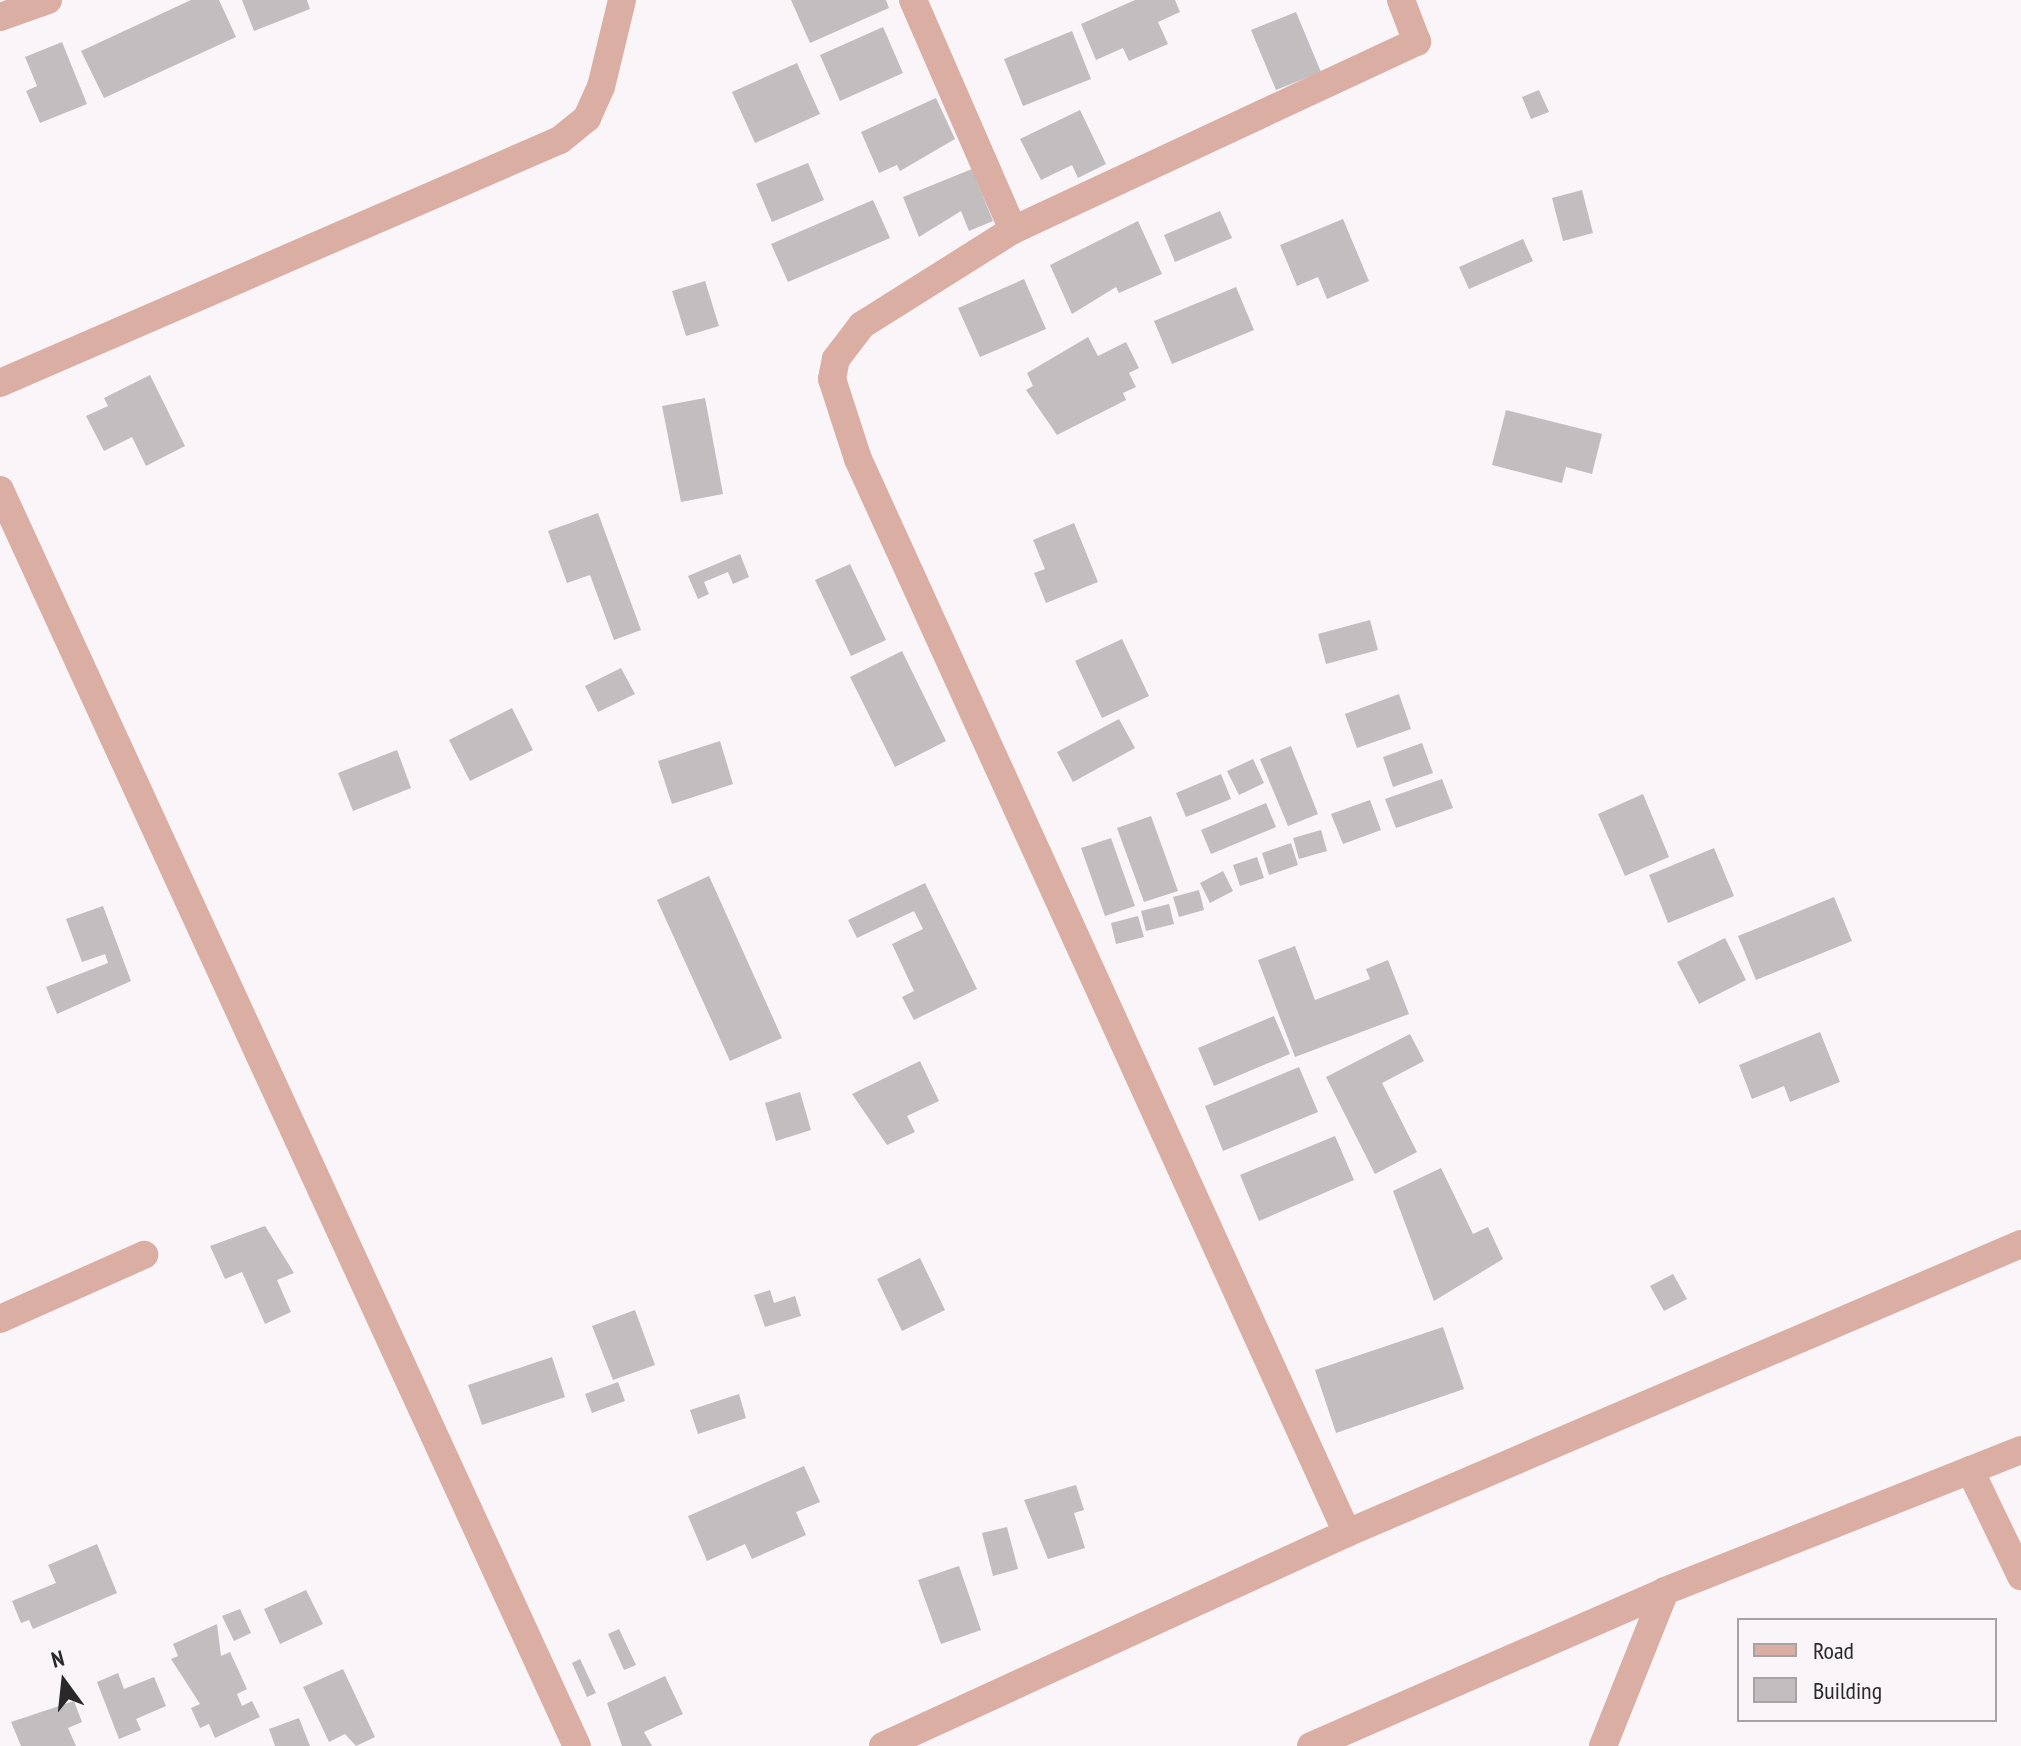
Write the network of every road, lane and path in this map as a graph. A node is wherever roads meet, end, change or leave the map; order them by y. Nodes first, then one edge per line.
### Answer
1 (48, 0) edge
2 (622, 0) edge
3 (913, 0) edge
4 (1401, 0) edge
5 (0, 17) edge
6 (1013, 230) junction
7 (0, 383) edge
8 (0, 490) edge
9 (6, 528) edge
10 (2021, 1244) edge
11 (144, 1255) dead end
12 (0, 1319) edge
13 (2021, 1450) edge
14 (1970, 1470) junction
15 (1347, 1533) junction
16 (2021, 1576) edge
17 (1665, 1591) junction
18 (577, 1746) edge
19 (883, 1746) edge
20 (1311, 1746) edge
21 (1603, 1746) edge

1 - 5 street
2 - 7 street
3 - 6 street
4 - 6 street
6 - 15 street
8 - 9 street
9 - 18 street
10 - 15 street
11 - 12 street
13 - 14 street
14 - 16 street
14 - 17 street
15 - 19 street
17 - 20 street
17 - 21 street

